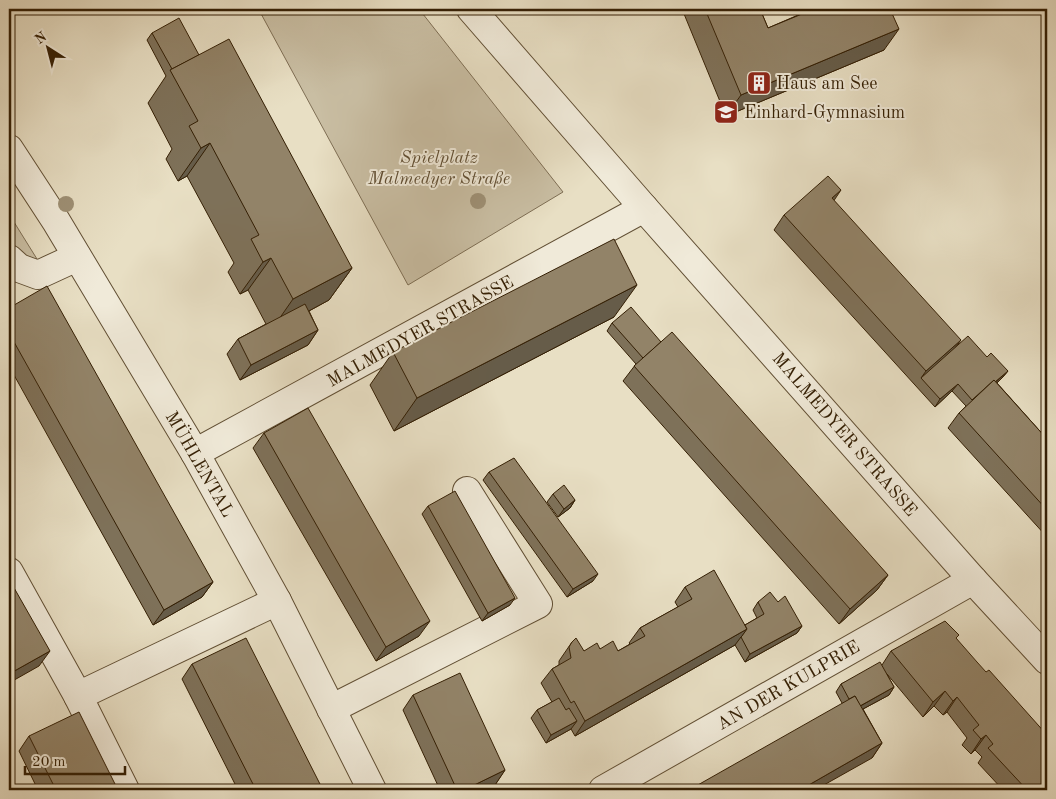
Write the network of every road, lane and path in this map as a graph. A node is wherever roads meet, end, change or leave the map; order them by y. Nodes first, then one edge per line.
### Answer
1 (471, 9) edge
2 (9, 149) edge
3 (644, 208) junction
4 (77, 257) junction
5 (9, 259) edge
6 (195, 453) junction
7 (466, 492) dead end
8 (9, 572) edge
9 (973, 580) junction
10 (277, 601) junction
11 (1047, 660) edge
12 (78, 696) junction
13 (332, 709) junction
14 (125, 790) edge
15 (372, 790) edge
16 (603, 790) edge

1 - 3 street, MALMEDYER STRASSE
2 - 4 street, MÜHLENTAL
3 - 6 street, MALMEDYER STRASSE
3 - 9 street, MALMEDYER STRASSE
4 - 5 street
4 - 6 street, MÜHLENTAL
6 - 10 street, MÜHLENTAL
7 - 13 street
8 - 12 street
9 - 11 street, MALMEDYER STRASSE
9 - 16 street, AN DER KULPRIE
10 - 12 street
10 - 13 street, MÜHLENTAL
12 - 14 street
13 - 15 street, MÜHLENTAL

